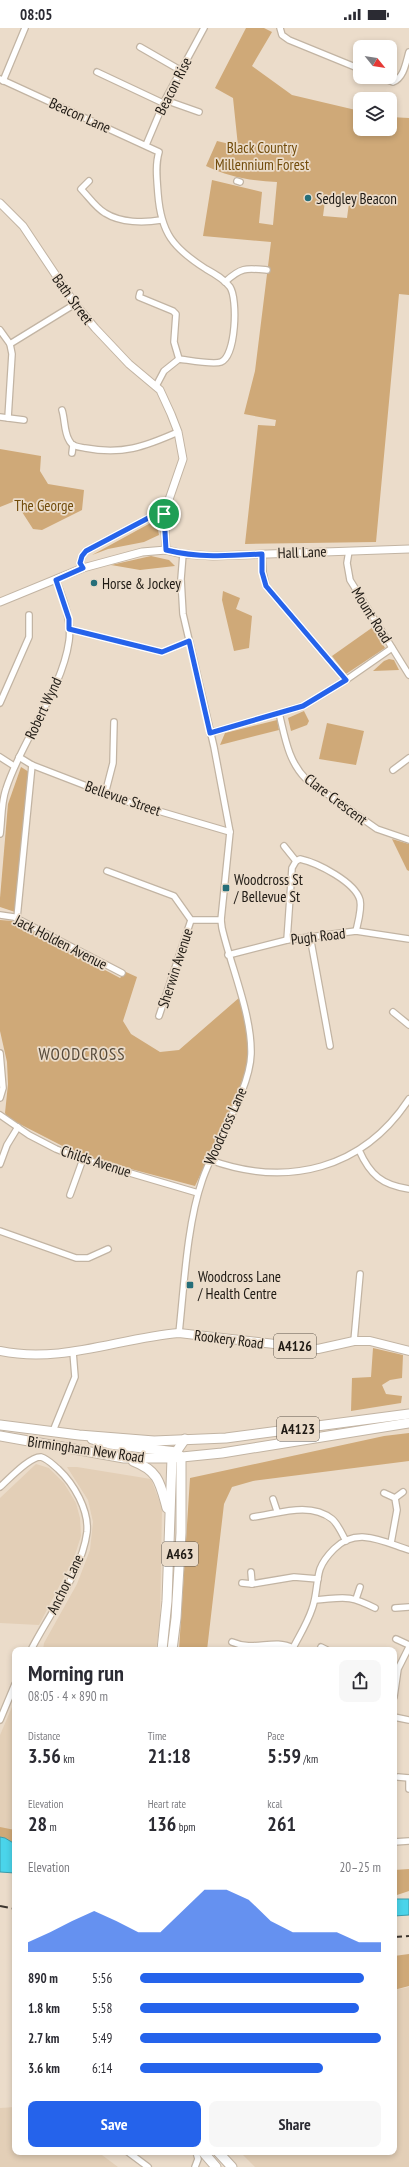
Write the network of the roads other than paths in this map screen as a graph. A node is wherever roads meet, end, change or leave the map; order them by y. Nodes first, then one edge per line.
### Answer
1 (25, 28) edge
2 (204, 28) edge
3 (280, 30) edge
4 (140, 47) dead end
5 (409, 52) edge
6 (353, 66) edge
7 (180, 70) junction
8 (97, 72) dead end
9 (1, 80) edge
10 (397, 80) edge
11 (164, 102) junction
12 (199, 112) dead end
13 (146, 145) junction
14 (89, 181) dead end
15 (0, 203) edge
16 (161, 220) junction
17 (267, 270) dead end
18 (225, 282) junction
19 (140, 293) dead end
20 (75, 304) junction
21 (0, 330) edge
22 (10, 344) junction
23 (179, 359) junction
24 (156, 386) junction
25 (65, 413) dead end
26 (0, 417) edge
27 (8, 418) junction
28 (24, 420) dead end
29 (178, 432) junction
30 (73, 446) junction
31 (72, 453) dead end
32 (164, 514) junction
33 (409, 549) edge
34 (166, 550) junction
35 (349, 551) junction
36 (183, 554) junction
37 (262, 554) junction
38 (83, 568) junction
39 (56, 580) junction
40 (0, 602) edge
41 (28, 615) dead end
42 (69, 629) junction
43 (189, 641) junction
44 (392, 648) junction
45 (409, 675) edge
46 (346, 680) junction
47 (0, 703) edge
48 (279, 713) junction
49 (114, 722) dead end
50 (210, 733) junction
51 (0, 757) edge
52 (19, 758) junction
53 (409, 758) edge
54 (14, 766) junction
55 (32, 766) junction
56 (393, 770) dead end
57 (2, 790) edge
58 (105, 794) junction
59 (230, 832) junction
60 (0, 834) edge
61 (409, 840) edge
62 (284, 846) dead end
63 (296, 861) junction
64 (107, 871) dead end
65 (0, 915) edge
66 (17, 918) junction
67 (191, 920) junction
68 (221, 920) junction
69 (356, 931) junction
70 (310, 936) junction
71 (409, 939) edge
72 (287, 940) junction
73 (228, 955) junction
74 (122, 973) dead end
75 (393, 1012) dead end
76 (160, 1016) dead end
77 (409, 1025) edge
78 (330, 1046) dead end
79 (0, 1053) edge
80 (0, 1098) edge
81 (409, 1099) edge
82 (0, 1115) edge
83 (18, 1127) junction
84 (359, 1150) junction
85 (83, 1159) junction
86 (210, 1160) junction
87 (0, 1164) edge
88 (409, 1189) edge
89 (198, 1193) junction
90 (70, 1195) dead end
91 (0, 1231) edge
92 (108, 1249) dead end
93 (360, 1274) dead end
94 (179, 1333) junction
95 (354, 1341) junction
96 (0, 1351) edge
97 (409, 1351) edge
98 (73, 1352) junction
99 (409, 1414) edge
100 (409, 1423) edge
101 (0, 1425) edge
102 (53, 1431) junction
103 (79, 1435) junction
104 (0, 1436) edge
105 (186, 1439) junction
106 (176, 1456) junction
107 (124, 1458) junction
108 (0, 1487) edge
109 (403, 1492) dead end
110 (384, 1493) dead end
111 (395, 1498) junction
112 (273, 1499) dead end
113 (277, 1512) junction
114 (169, 1517) junction
115 (253, 1517) dead end
116 (346, 1541) junction
117 (391, 1543) junction
118 (409, 1550) edge
119 (251, 1572) dead end
120 (318, 1579) junction
121 (242, 1583) dead end
122 (252, 1584) junction
123 (360, 1587) dead end
124 (356, 1599) junction
125 (315, 1600) junction
126 (409, 1607) edge
127 (375, 1608) dead end
128 (395, 1608) dead end
129 (396, 1639) dead end
130 (232, 1642) dead end
131 (409, 1646) edge
132 (33, 1647) edge
133 (162, 1647) edge
134 (172, 1647) edge
135 (238, 1647) edge
136 (253, 1647) edge
137 (289, 1647) edge
138 (293, 1647) edge
139 (397, 1676) edge
140 (12, 1691) edge
141 (397, 1718) edge
142 (0, 1720) edge
143 (409, 1720) edge
144 (398, 1777) dead end
145 (409, 1778) edge
146 (409, 1789) edge
147 (409, 1841) edge
148 (397, 1842) edge
149 (132, 2155) edge
150 (197, 2155) edge
151 (206, 2155) edge
152 (221, 2155) edge
153 (148, 2167) edge
154 (195, 2167) edge
155 (216, 2167) edge
156 (232, 2167) edge

1 - 9 street
2 - 7 street, Beacon Rise
3 - 6 street
4 - 7 street
5 - 10 street
7 - 11 street, Beacon Rise
8 - 11 street
9 - 13 street, Beacon Lane
11 - 12 street
11 - 13 street, Beacon Rise
13 - 16 street, Beacon Lane
14 - 16 street
15 - 20 street, Bath Street
16 - 18 street
17 - 18 street
18 - 23 street
19 - 23 street
20 - 22 street
20 - 24 street, Bath Street
21 - 22 street
22 - 27 street
23 - 24 street
24 - 29 street
25 - 30 street
26 - 27 street
27 - 28 street
29 - 30 street
29 - 32 street
30 - 31 street
32 - 34 street
32 - 38 street
33 - 35 street, Hall Lane
34 - 36 street, Hall Lane
34 - 38 street, Hall Lane
35 - 37 street, Hall Lane
35 - 44 street, Mount Road
36 - 37 street, Hall Lane
36 - 43 street, Woodcross Lane
37 - 46 street
38 - 39 street, Hall Lane
39 - 40 street
39 - 42 street, Robert Wynd
41 - 47 street
42 - 43 street
42 - 52 street, Robert Wynd
43 - 50 street, Woodcross Lane
44 - 45 street, Mount Road
44 - 46 street
46 - 48 street
48 - 50 street
48 - 61 street, Clare Crescent
49 - 58 street
50 - 59 street, Woodcross Lane
51 - 54 street
52 - 54 street, Robert Wynd
52 - 55 street, Bellevue Street
53 - 56 street
54 - 57 street, Robert Wynd
55 - 58 street, Bellevue Street
55 - 66 street
57 - 60 street, Robert Wynd
58 - 59 street, Bellevue Street
59 - 68 street, Woodcross Lane
62 - 63 street
63 - 69 street
63 - 72 street
64 - 67 street
65 - 66 street, Jack Holden Avenue
66 - 74 street, Jack Holden Avenue
67 - 68 street
67 - 76 street, Sherwin Avenue
68 - 73 street, Woodcross Lane
69 - 70 street, Pugh Road
69 - 71 street, Pugh Road
70 - 72 street, Pugh Road
70 - 78 street
72 - 73 street, Pugh Road
73 - 86 street, Woodcross Lane
75 - 77 street
79 - 80 street
81 - 84 street
82 - 83 street, Childs Avenue
83 - 85 street, Childs Avenue
83 - 87 street
84 - 86 street
84 - 88 street
85 - 89 street, Childs Avenue
85 - 90 street
86 - 89 street, Woodcross Lane
89 - 94 street, Woodcross Lane
91 - 92 street
93 - 95 street
94 - 95 main road, Rookery Road / A4126
94 - 98 main road, Rookery Road / A4126
95 - 97 main road, Rookery Road / A4126
96 - 98 main road, A4126
98 - 102 street
99 - 105 highway, Birmingham New Road / A4123
100 - 106 highway, Birmingham New Road / A4123
101 - 102 highway, Birmingham New Road / A4123
102 - 103 highway, Birmingham New Road / A4123
103 - 105 highway, Birmingham New Road / A4123
103 - 106 highway, A4123
104 - 107 highway, Birmingham New Road / A4123
105 - 106 highway
106 - 107 highway, Birmingham New Road / A4123
106 - 114 highway, A463
106 - 134 highway, A463
107 - 114 highway, A463
108 - 132 street, Anchor Lane
109 - 111 street
110 - 111 street
111 - 117 street
112 - 113 street
113 - 115 street
113 - 116 street
114 - 133 highway, A463
116 - 117 street
116 - 120 street
117 - 118 street
119 - 122 street
120 - 122 street
120 - 125 street
121 - 122 street
123 - 124 street
124 - 125 street
124 - 127 street
125 - 138 street
126 - 128 street
129 - 131 street
130 - 135 street
131 - 139 street
136 - 137 street
140 - 142 street
141 - 143 street
144 - 145 street
145 - 146 street
147 - 148 street
149 - 153 street
150 - 154 street
151 - 155 highway
152 - 156 highway

